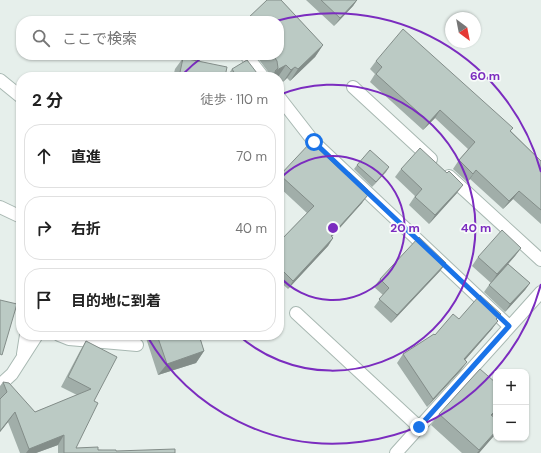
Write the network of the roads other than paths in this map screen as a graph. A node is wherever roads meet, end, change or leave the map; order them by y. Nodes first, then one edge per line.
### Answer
1 (250, 60) edge
2 (259, 72) edge
3 (0, 80) edge
4 (353, 86) dead end
5 (16, 93) edge
6 (284, 103) edge
7 (0, 208) edge
8 (16, 215) edge
9 (541, 260) edge
10 (541, 292) edge
11 (296, 312) dead end
12 (509, 326) junction
13 (25, 340) edge
14 (35, 340) edge
15 (80, 340) edge
16 (137, 345) dead end
17 (23, 357) junction
18 (0, 385) edge
19 (419, 427) junction
20 (396, 453) edge

1 - 2 street
3 - 5 street
4 - 9 street
6 - 12 street
7 - 8 street
10 - 12 street
11 - 19 street
12 - 19 street
13 - 17 street
14 - 17 street
15 - 16 street
17 - 18 street
19 - 20 street

